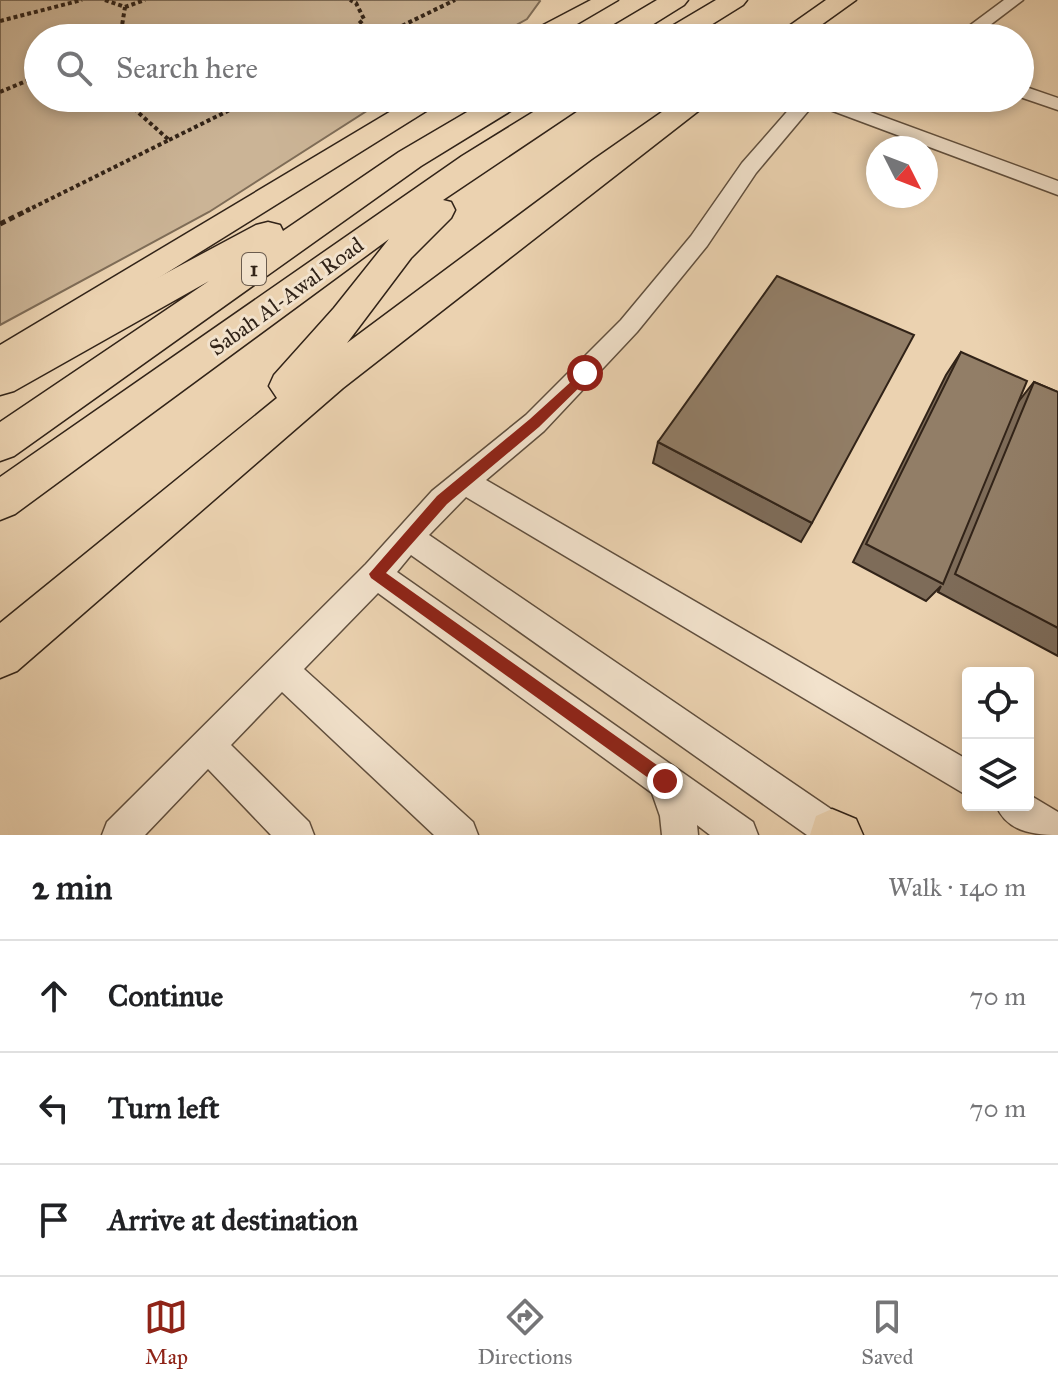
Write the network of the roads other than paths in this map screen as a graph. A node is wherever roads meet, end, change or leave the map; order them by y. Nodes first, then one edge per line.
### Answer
1 (560, 0) edge
2 (607, 0) edge
3 (675, 0) edge
4 (743, 0) edge
5 (843, 0) edge
6 (1015, 0) edge
7 (724, 5) edge
8 (548, 24) edge
9 (562, 24) edge
10 (635, 24) edge
11 (693, 24) edge
12 (806, 24) edge
13 (982, 24) edge
14 (1034, 81) edge
15 (1058, 85) edge
16 (1034, 96) edge
17 (1058, 104) edge
18 (407, 112) edge
19 (519, 112) edge
20 (522, 112) edge
21 (522, 112) edge
22 (681, 112) edge
23 (799, 112) edge
24 (850, 112) edge
25 (410, 159) junction
26 (1058, 188) edge
27 (0, 361) edge
28 (0, 380) edge
29 (0, 444) edge
30 (463, 481) junction
31 (0, 501) edge
32 (409, 537) junction
33 (376, 574) junction
34 (64, 598) junction
35 (0, 654) edge
36 (282, 670) junction
37 (208, 745) junction
38 (962, 775) edge
39 (665, 781) junction
40 (1023, 811) edge
41 (127, 832) edge
42 (1058, 832) edge
43 (836, 834) edge
44 (296, 835) edge
45 (460, 835) edge
46 (680, 835) edge
47 (740, 835) edge

1 - 8 main road
2 - 9 main road
3 - 10 highway
4 - 7 highway
5 - 12 highway
6 - 13 lane
7 - 11 highway
14 - 15 lane
16 - 17 lane
18 - 27 main road
19 - 25 highway, Sabah Al-Awal Road / 1
20 - 31 highway, Sabah Al-Awal Road / 1
21 - 34 highway
22 - 34 highway
23 - 30 lane
24 - 26 lane
25 - 28 highway
25 - 29 highway, Sabah Al-Awal Road / 1
30 - 32 lane
30 - 38 lane
32 - 33 lane
32 - 43 lane
33 - 36 lane
33 - 39 lane
34 - 35 highway
36 - 37 lane
36 - 45 lane
37 - 41 lane
37 - 44 lane
39 - 46 lane
39 - 47 lane
40 - 42 lane

